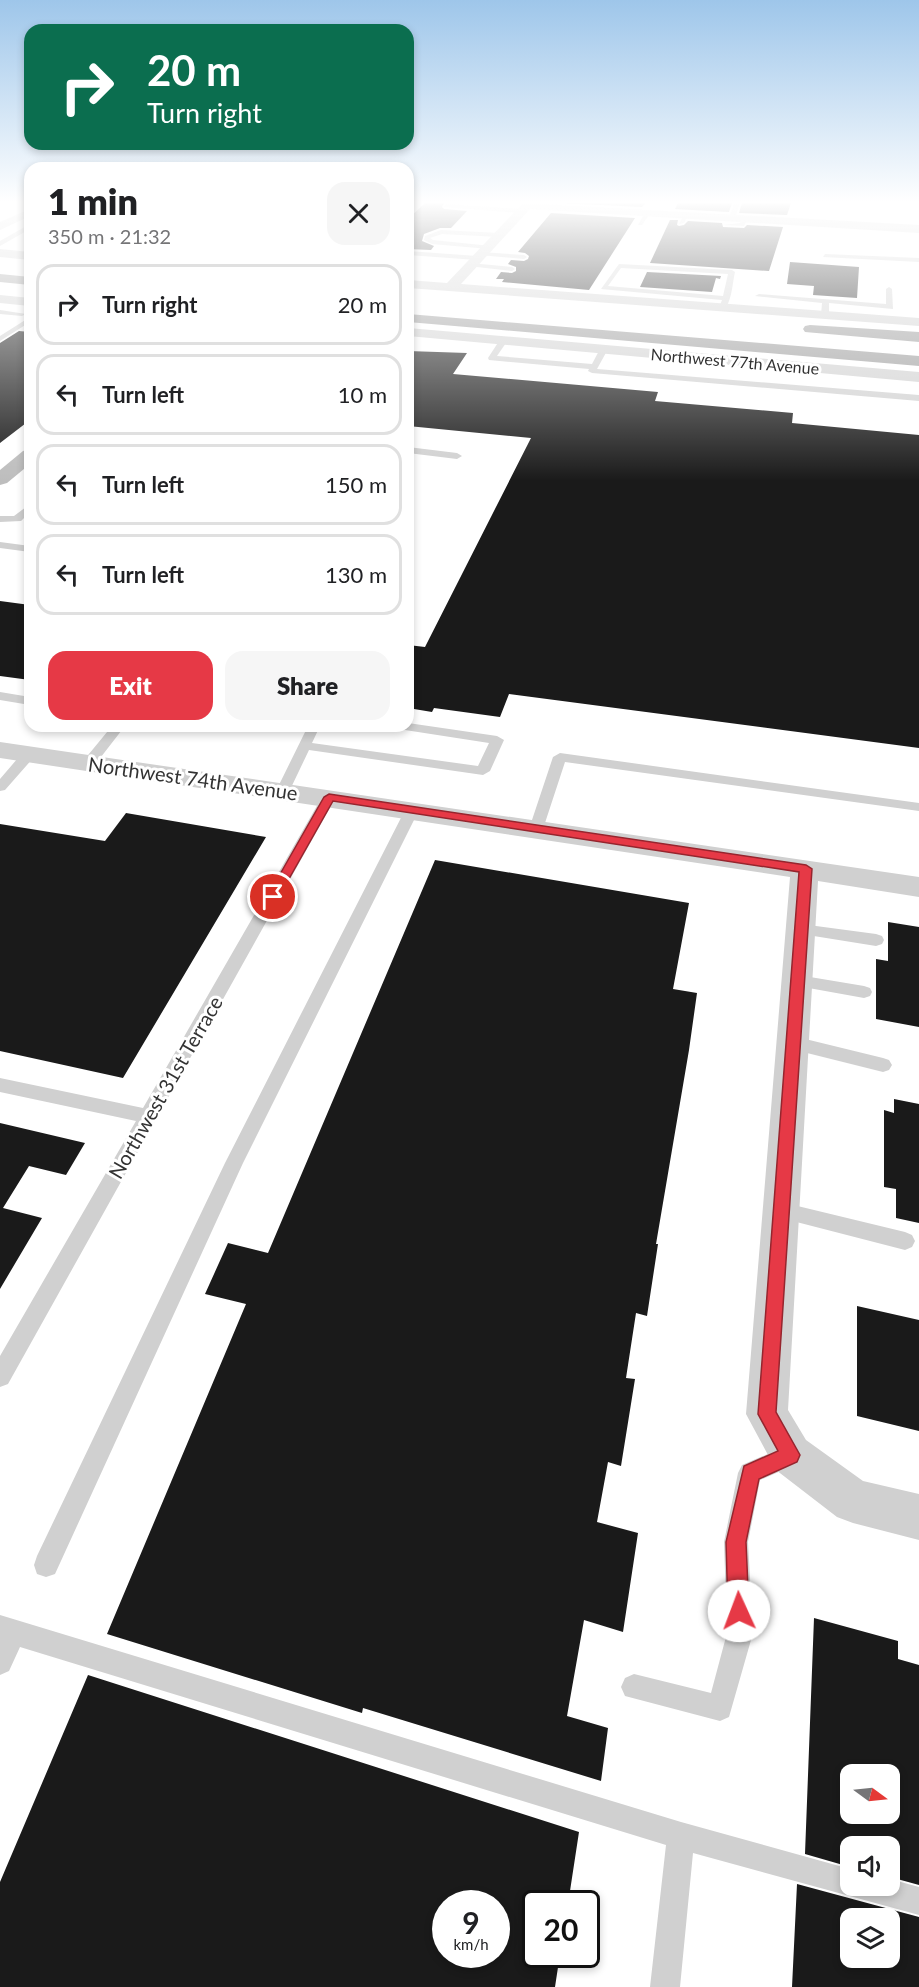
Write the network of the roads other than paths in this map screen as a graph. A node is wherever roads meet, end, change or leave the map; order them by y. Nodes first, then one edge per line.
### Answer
1 (600, 296) edge
2 (690, 296) edge
3 (727, 296) edge
4 (759, 296) dead end
5 (889, 296) edge
6 (414, 297) edge
7 (0, 299) edge
8 (725, 303) junction
9 (414, 304) edge
10 (24, 307) edge
11 (24, 308) edge
12 (825, 308) junction
13 (0, 312) edge
14 (414, 312) edge
15 (414, 319) edge
16 (680, 319) dead end
17 (919, 322) edge
18 (24, 323) edge
19 (646, 323) dead end
20 (414, 332) edge
21 (919, 337) edge
22 (0, 339) edge
23 (504, 340) junction
24 (919, 344) edge
25 (604, 349) junction
26 (919, 352) edge
27 (919, 361) edge
28 (594, 367) junction
29 (919, 376) edge
30 (919, 398) edge
31 (414, 451) edge
32 (457, 456) dead end
33 (24, 460) edge
34 (0, 479) edge
35 (24, 513) edge
36 (0, 519) edge
37 (0, 545) edge
38 (24, 548) edge
39 (0, 696) edge
40 (24, 700) edge
41 (414, 727) edge
42 (114, 732) edge
43 (311, 732) edge
44 (305, 746) junction
45 (0, 750) edge
46 (29, 754) junction
47 (89, 763) junction
48 (0, 787) edge
49 (283, 791) junction
50 (329, 797) junction
51 (919, 807) edge
52 (412, 810) junction
53 (536, 829) junction
54 (806, 869) junction
55 (919, 887) edge
56 (801, 929) junction
57 (876, 940) dead end
58 (798, 981) junction
59 (864, 992) dead end
60 (793, 1043) junction
61 (883, 1065) dead end
62 (0, 1085) edge
63 (149, 1116) junction
64 (781, 1210) junction
65 (905, 1241) dead end
66 (0, 1377) edge
67 (791, 1455) junction
68 (919, 1517) edge
69 (46, 1565) dead end
70 (7, 1630) edge
71 (0, 1662) edge
72 (634, 1687) dead end
73 (681, 1836) junction
74 (840, 1880) edge
75 (897, 1896) edge
76 (919, 1902) edge
77 (665, 1987) edge

1 - 8 street
2 - 8 lane
3 - 8 lane
4 - 12 lane
5 - 12 lane
6 - 16 highway
7 - 10 street
8 - 12 street
9 - 19 highway
11 - 13 lane
12 - 17 street
14 - 26 highway
15 - 27 highway
18 - 22 lane
20 - 23 street, Northwest 77th Avenue
21 - 24 highway
23 - 25 street, Northwest 77th Avenue
23 - 28 lane
25 - 28 lane
25 - 29 street, Northwest 77th Avenue
28 - 30 lane
31 - 32 lane
33 - 34 street
35 - 36 lane
37 - 38 lane
39 - 40 lane
41 - 44 lane
42 - 47 lane
43 - 44 lane
44 - 49 lane
45 - 46 street, Northwest 74th Avenue
46 - 47 street, Northwest 74th Avenue
46 - 48 lane
47 - 49 street, Northwest 74th Avenue
49 - 50 street, Northwest 74th Avenue
50 - 52 street, Northwest 74th Avenue
50 - 63 lane, Northwest 31st Terrace
51 - 53 lane
52 - 53 street, Northwest 74th Avenue
52 - 69 lane
53 - 54 street, Northwest 74th Avenue
54 - 55 street, Northwest 74th Avenue
54 - 56 street
56 - 57 lane
56 - 58 street
58 - 59 lane
58 - 60 street
60 - 61 lane
60 - 64 street
62 - 63 lane
63 - 66 lane, Northwest 31st Terrace
64 - 65 lane
64 - 67 street
67 - 68 street
67 - 72 lane
70 - 71 lane
70 - 73 lane
73 - 74 lane
73 - 77 lane
75 - 76 lane

